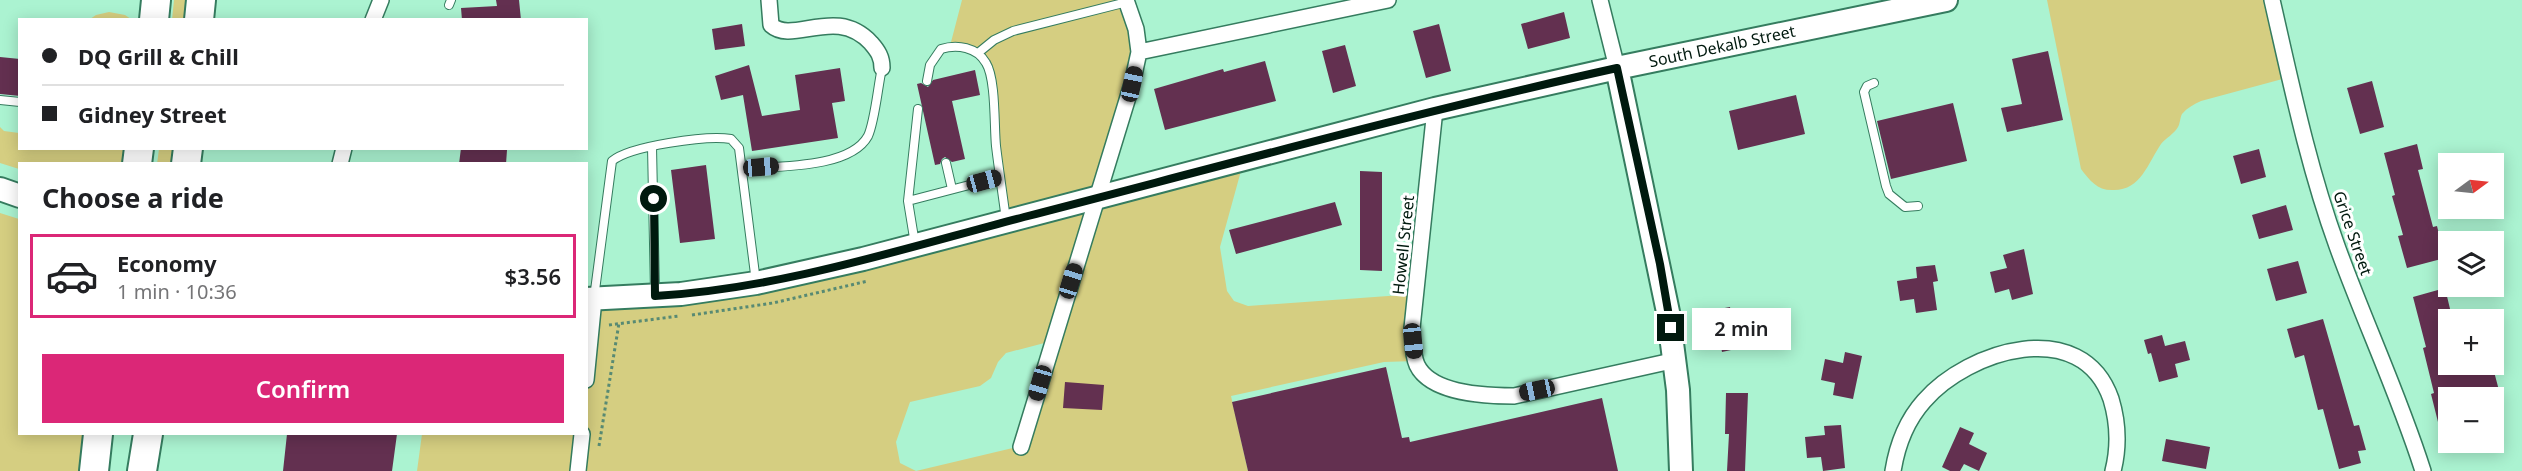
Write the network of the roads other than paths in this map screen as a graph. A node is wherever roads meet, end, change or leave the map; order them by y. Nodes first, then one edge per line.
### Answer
1 (156, 0) edge
2 (201, 0) edge
3 (381, 0) edge
4 (770, 0) edge
5 (1388, 0) edge
6 (1600, 0) edge
7 (1946, 0) edge
8 (2272, 0) edge
9 (1126, 1) edge
10 (154, 18) edge
11 (199, 18) edge
12 (374, 18) edge
13 (1139, 52) junction
14 (978, 53) junction
15 (882, 68) joint
16 (1617, 68) junction
17 (927, 81) dead end
18 (1874, 83) dead end
19 (0, 100) edge
20 (18, 102) edge
21 (918, 109) dead end
22 (1435, 109) junction
23 (652, 147) junction
24 (945, 163) dead end
25 (742, 169) junction
26 (1000, 177) junction
27 (0, 189) edge
28 (952, 189) junction
29 (18, 195) edge
30 (1096, 199) junction
31 (908, 201) junction
32 (1918, 206) dead end
33 (1006, 222) junction
34 (915, 246) junction
35 (756, 283) junction
36 (655, 296) junction
37 (590, 299) edge
38 (588, 340) edge
39 (1676, 360) junction
40 (98, 435) edge
41 (148, 435) edge
42 (582, 435) edge
43 (1022, 447) dead end
44 (94, 471) edge
45 (142, 471) edge
46 (578, 471) edge
47 (1681, 471) edge
48 (1893, 471) edge
49 (2113, 471) edge
50 (2423, 471) edge

1 - 10 highway
2 - 11 highway
3 - 12 street
4 - 15 street
5 - 13 street
6 - 16 street
7 - 16 main road, South Dekalb Street
8 - 50 street, Grice Street
9 - 13 street
9 - 14 lane
13 - 30 street
14 - 17 lane
14 - 26 lane
15 - 25 lane
16 - 22 main road, South Dekalb Street
16 - 39 main road
18 - 32 lane
19 - 20 lane
21 - 31 lane
22 - 30 main road, South Dekalb Street
22 - 39 street, Howell Street
23 - 25 lane
23 - 36 lane
23 - 37 lane
24 - 28 lane
25 - 35 lane
26 - 28 lane
26 - 33 lane
27 - 29 main road
28 - 31 lane
30 - 33 main road, South Dekalb Street
30 - 43 street
31 - 34 lane
33 - 34 main road, South Dekalb Street
34 - 35 main road, South Dekalb Street
35 - 36 main road, South Dekalb Street
36 - 37 main road, South Dekalb Street
37 - 38 street
39 - 47 main road
40 - 44 highway
41 - 45 highway
42 - 46 street
48 - 49 street

